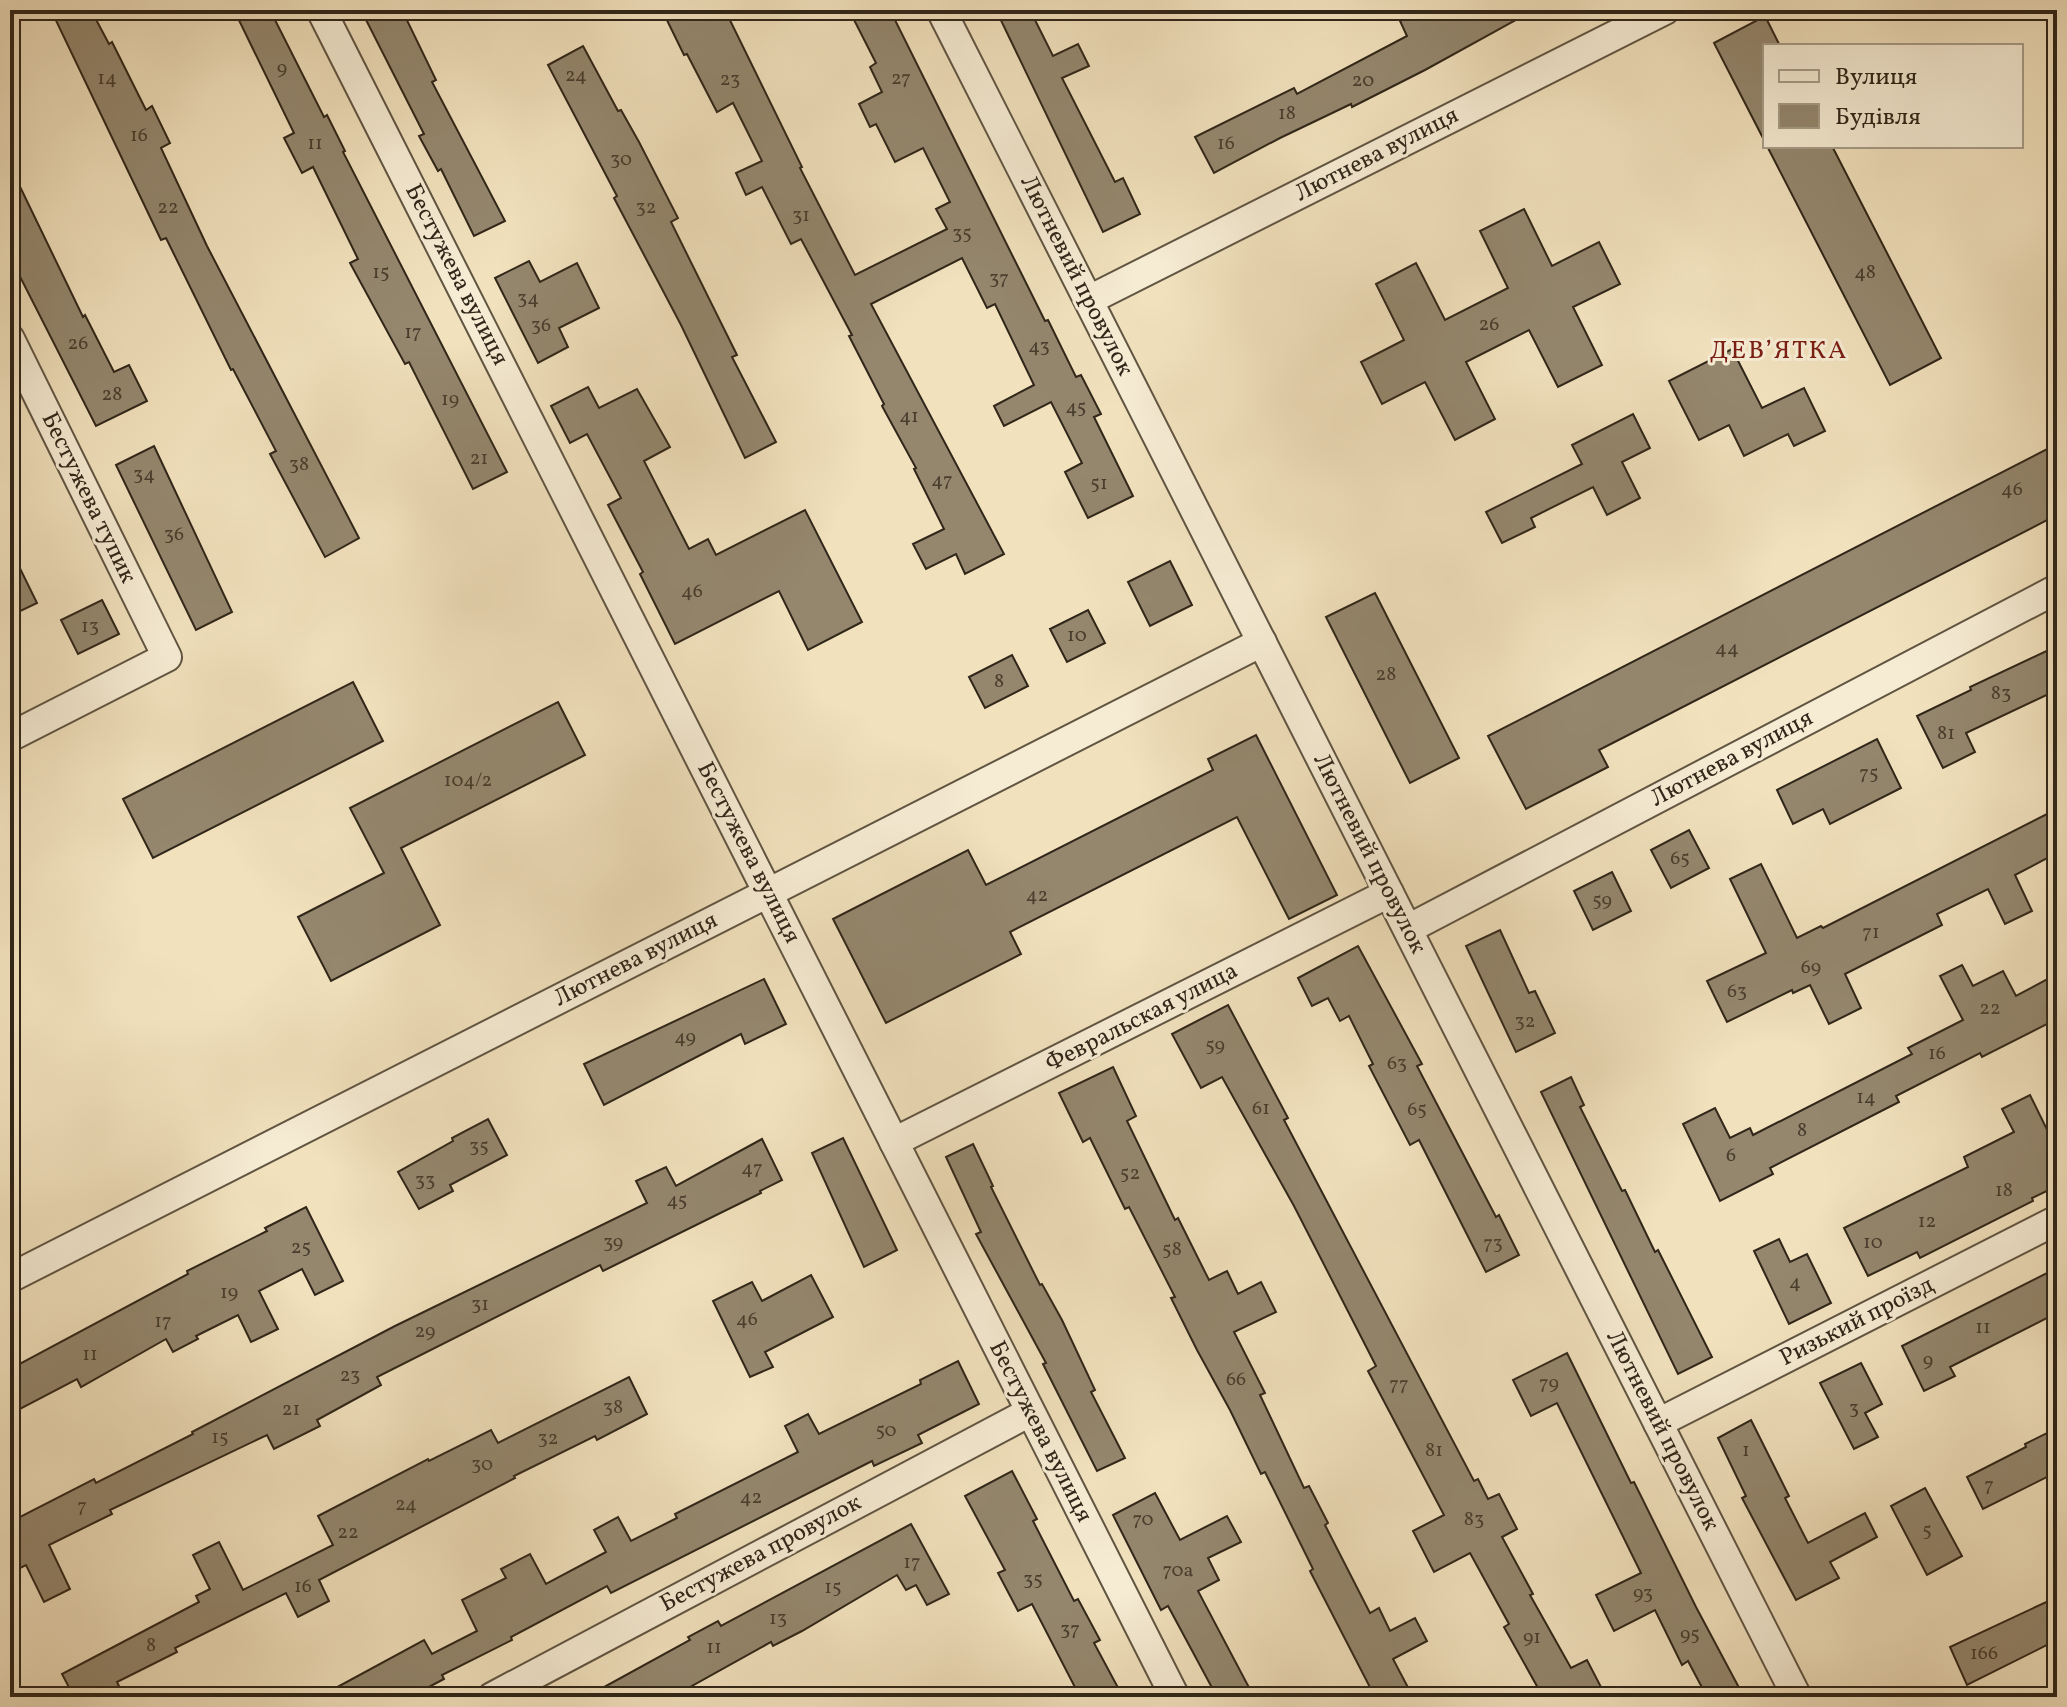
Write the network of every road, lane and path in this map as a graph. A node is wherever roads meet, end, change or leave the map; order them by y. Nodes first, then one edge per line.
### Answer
1 (321, 10) edge
2 (941, 10) edge
3 (1665, 10) edge
4 (1089, 300) junction
5 (10, 339) edge
6 (2057, 589) edge
7 (1262, 642) junction
8 (10, 737) edge
9 (768, 893) junction
10 (1389, 893) junction
11 (1408, 929) junction
12 (894, 1142) junction
13 (2057, 1220) edge
14 (10, 1278) edge
15 (1030, 1412) junction
16 (1658, 1423) junction
17 (492, 1697) edge
18 (1175, 1697) edge
19 (1797, 1697) edge

1 - 9 street, Бестужева вулиця
2 - 4 street, Лютневий провулок
3 - 4 street, Лютнева вулиця
4 - 7 street, Лютневий провулок
5 - 8 street, Бестужева тупик
6 - 11 street, Лютнева вулиця
7 - 9 street, Лютнева вулиця
7 - 10 street, Лютневий провулок
9 - 12 street, Бестужева вулиця
9 - 14 street, Лютнева вулиця
10 - 11 street, Лютневий провулок
10 - 12 street, Февральская улица
11 - 16 street, Лютневий провулок
12 - 15 street, Бестужева вулиця
13 - 16 street, Ризький проїзд
15 - 17 street, Бестужева провулок
15 - 18 street, Бестужева вулиця
16 - 19 street, Лютневий провулок

